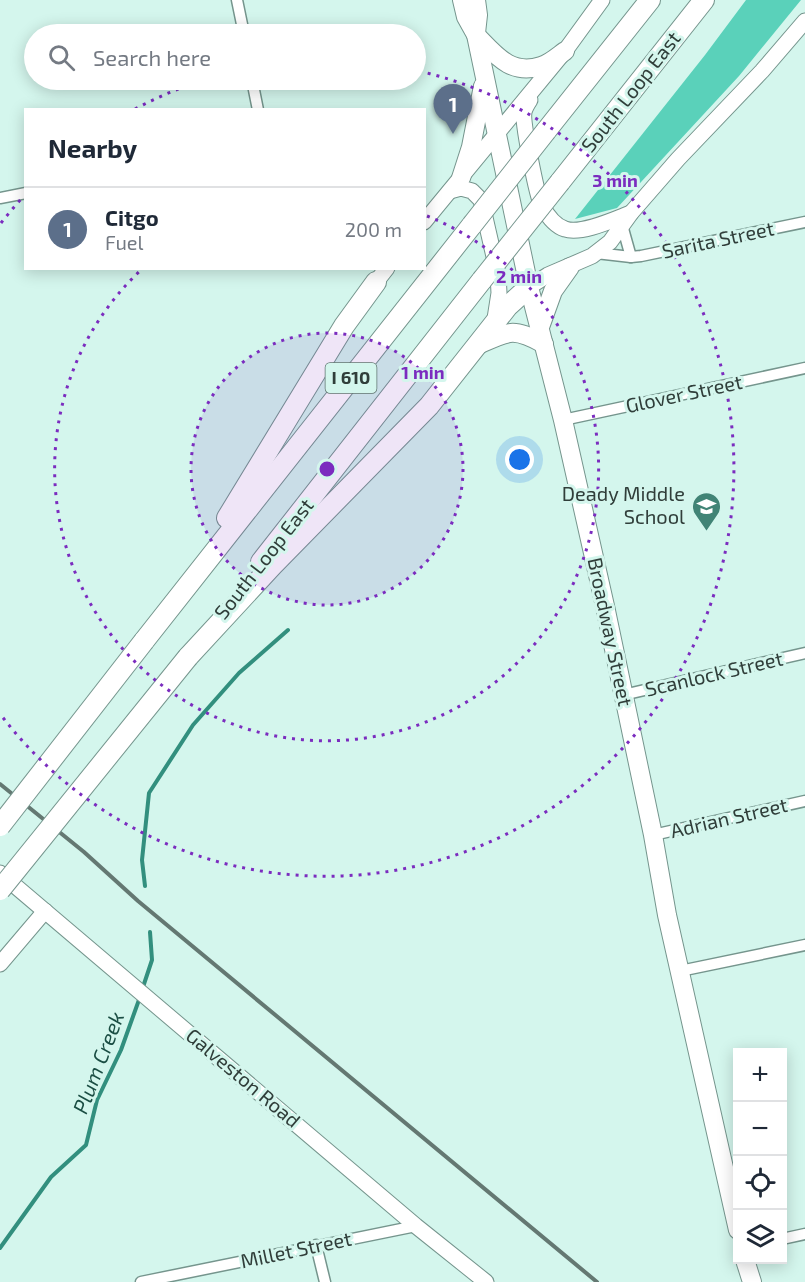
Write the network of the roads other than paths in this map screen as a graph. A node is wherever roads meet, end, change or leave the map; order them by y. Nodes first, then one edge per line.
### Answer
1 (237, 0) edge
2 (462, 0) edge
3 (476, 0) edge
4 (602, 0) edge
5 (650, 0) edge
6 (704, 0) edge
7 (805, 21) edge
8 (242, 24) edge
9 (476, 35) junction
10 (565, 51) junction
11 (485, 76) junction
12 (537, 86) junction
13 (254, 90) edge
14 (258, 108) edge
15 (498, 134) junction
16 (455, 185) junction
17 (24, 194) edge
18 (0, 198) edge
19 (626, 219) junction
20 (426, 220) edge
21 (805, 222) edge
22 (596, 253) junction
23 (631, 257) junction
24 (570, 267) junction
25 (382, 275) edge
26 (529, 287) junction
27 (494, 325) junction
28 (542, 335) junction
29 (478, 345) junction
30 (805, 368) edge
31 (563, 420) junction
32 (227, 528) junction
33 (268, 561) junction
34 (805, 653) edge
35 (623, 695) junction
36 (805, 801) edge
37 (0, 826) edge
38 (653, 835) junction
39 (0, 873) edge
40 (0, 890) edge
41 (45, 911) junction
42 (805, 945) edge
43 (0, 964) edge
44 (680, 970) junction
45 (734, 1210) edge
46 (416, 1226) junction
47 (805, 1234) edge
48 (787, 1238) edge
49 (316, 1245) junction
50 (746, 1264) edge
51 (141, 1282) edge
52 (325, 1282) edge
53 (486, 1282) edge
54 (752, 1282) edge

1 - 8 street
2 - 9 main road, Broadway Street
3 - 9 main road, Broadway Street
4 - 10 main road
5 - 32 highway, I 610, bridge
6 - 33 highway, South Loop East / I 610, bridge
7 - 19 main road
9 - 10 main road
9 - 11 main road, Broadway Street
10 - 12 main road
11 - 15 main road, Broadway Street
11 - 16 main road
12 - 15 main road
12 - 19 main road
13 - 14 street
15 - 16 main road
15 - 26 main road, Broadway Street
16 - 20 main road
16 - 27 main road
17 - 18 street
19 - 22 main road
19 - 23 street
21 - 23 street, Sarita Street
22 - 23 street, Sarita Street
22 - 24 main road
24 - 26 main road
24 - 28 main road
25 - 32 highway
26 - 27 highway
26 - 28 main road, Broadway Street
27 - 29 highway
28 - 29 main road
28 - 31 main road, Broadway Street
29 - 33 highway
30 - 31 street, Glover Street
31 - 35 main road, Broadway Street
32 - 37 highway, I 610, bridge
33 - 40 highway, bridge
34 - 35 street, Scanlock Street
35 - 38 main road, Broadway Street
36 - 38 street, Adrian Street
38 - 44 main road, Broadway Street
39 - 41 main road, Galveston Road
41 - 43 main road
41 - 46 main road, Galveston Road
42 - 44 street
44 - 45 main road, Broadway Street
46 - 49 street, Millet Street
46 - 53 main road, Galveston Road
47 - 48 street
49 - 51 street, Millet Street
49 - 52 street
50 - 54 main road

